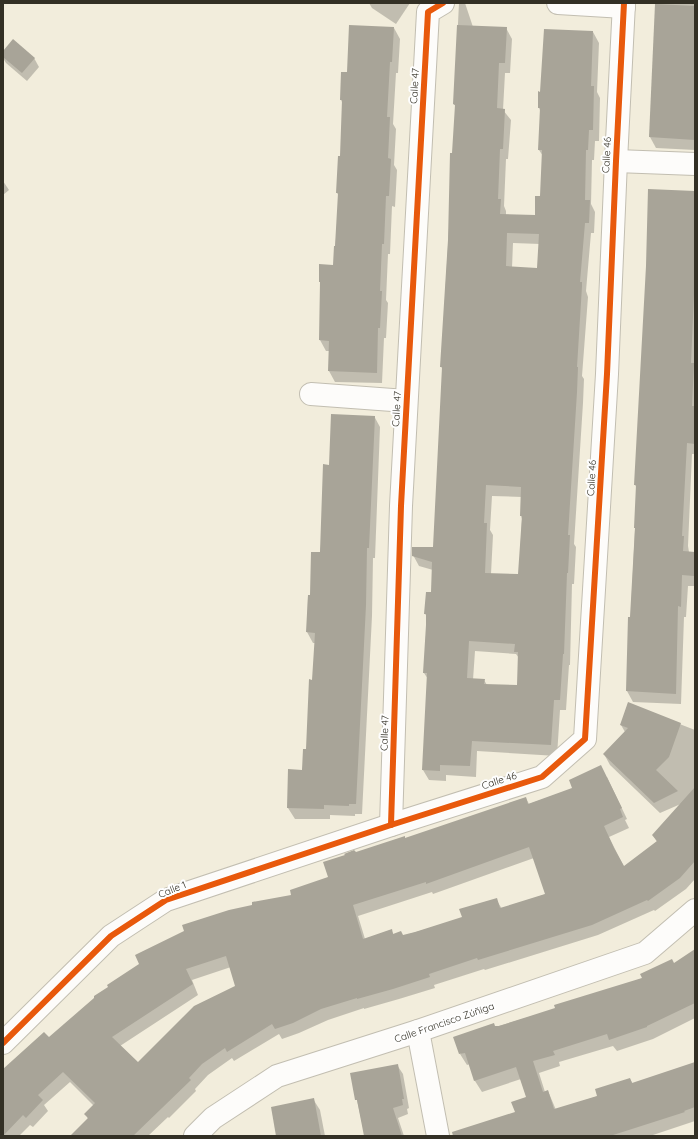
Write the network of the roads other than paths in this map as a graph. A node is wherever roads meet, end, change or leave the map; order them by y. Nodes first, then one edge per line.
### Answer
1 (443, 3) edge
2 (558, 3) edge
3 (624, 5) edge
4 (616, 161) junction
5 (695, 164) edge
6 (311, 394) dead end
7 (406, 401) junction
8 (391, 825) junction
9 (695, 910) edge
10 (418, 1031) junction
11 (3, 1043) edge
12 (216, 1127) edge
13 (195, 1136) edge
14 (438, 1136) edge

1 - 7 street, Calle 47
2 - 3 street
3 - 4 street, Calle 46
4 - 5 street
4 - 8 street, Calle 46
6 - 7 street
7 - 8 street, Calle 47
8 - 11 street, Calle 1
9 - 10 street, Calle Francisco Zúñiga
10 - 12 street, Calle Francisco Zúñiga
10 - 14 street
12 - 13 street, Calle Francisco Zúñiga

